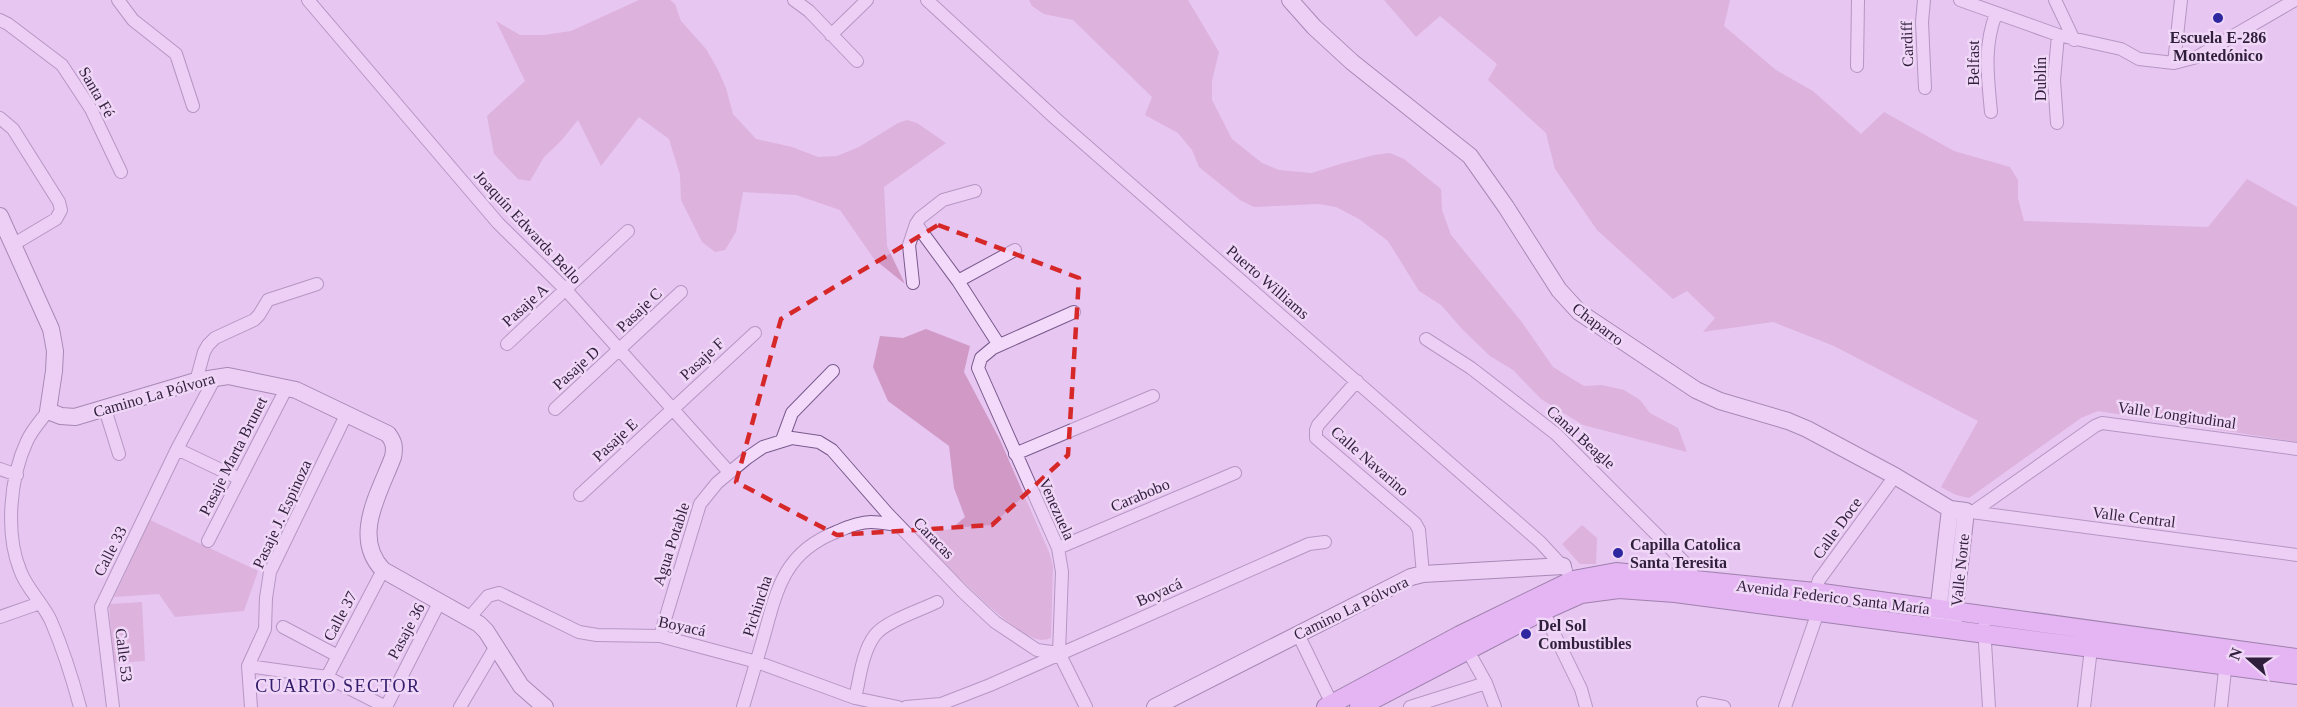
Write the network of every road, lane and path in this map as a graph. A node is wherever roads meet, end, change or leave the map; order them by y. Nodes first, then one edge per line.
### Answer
1 (118, 0) edge
2 (308, 0) edge
3 (794, 0) edge
4 (867, 0) edge
5 (927, 0) edge
6 (1290, 0) edge
7 (1858, 0) edge
8 (1924, 0) edge
9 (1960, 0) edge
10 (2055, 0) edge
11 (2181, 0) edge
12 (2295, 0) edge
13 (1996, 14) junction
14 (0, 20) edge
15 (831, 35) junction
16 (2058, 35) junction
17 (2074, 40) junction
18 (857, 61) dead end
19 (2174, 63) junction
20 (1857, 66) dead end
21 (1925, 88) dead end
22 (193, 105) dead end
23 (1991, 112) dead end
24 (0, 118) edge
25 (2057, 123) dead end
26 (120, 172) dead end
27 (975, 191) dead end
28 (0, 216) edge
29 (916, 224) junction
30 (628, 231) dead end
31 (14, 244) junction
32 (1014, 250) dead end
33 (958, 281) junction
34 (913, 283) dead end
35 (317, 284) dead end
36 (566, 290) junction
37 (681, 292) dead end
38 (1074, 312) dead end
39 (755, 333) dead end
40 (1426, 339) dead end
41 (507, 344) dead end
42 (999, 345) junction
43 (619, 351) junction
44 (833, 371) dead end
45 (216, 376) junction
46 (196, 381) junction
47 (1357, 381) junction
48 (287, 387) junction
49 (1153, 396) dead end
50 (105, 409) junction
51 (555, 409) dead end
52 (673, 409) junction
53 (48, 411) junction
54 (347, 413) junction
55 (787, 439) junction
56 (177, 449) junction
57 (2297, 449) edge
58 (119, 454) dead end
59 (1015, 454) junction
60 (0, 469) edge
61 (729, 472) junction
62 (1234, 473) dead end
63 (17, 475) junction
64 (1895, 476) junction
65 (240, 479) junction
66 (580, 495) dead end
67 (1963, 511) junction
68 (898, 525) junction
69 (208, 541) dead end
70 (1325, 542) dead end
71 (1058, 548) junction
72 (2297, 555) edge
73 (383, 570) junction
74 (1423, 574) junction
75 (1572, 580) junction
76 (1694, 580) junction
77 (440, 602) junction
78 (937, 602) dead end
79 (1816, 602) junction
80 (40, 603) junction
81 (101, 607) joint
82 (1544, 611) junction
83 (0, 617) edge
84 (470, 617) junction
85 (1946, 620) junction
86 (1984, 625) junction
87 (283, 627) dead end
88 (1299, 634) junction
89 (660, 636) junction
90 (496, 646) junction
91 (2091, 649) junction
92 (1468, 651) junction
93 (1059, 653) junction
94 (338, 656) junction
95 (2227, 657) junction
96 (2297, 658) edge
97 (757, 662) junction
98 (248, 666) junction
99 (2297, 675) edge
100 (327, 677) junction
101 (1486, 683) junction
102 (855, 698) junction
103 (1703, 703) dead end
104 (1329, 706) edge
105 (80, 707) edge
106 (113, 707) edge
107 (251, 707) edge
108 (386, 707) edge
109 (460, 707) edge
110 (545, 707) edge
111 (743, 707) edge
112 (898, 707) edge
113 (906, 707) edge
114 (1086, 707) edge
115 (1155, 707) edge
116 (1359, 707) edge
117 (1410, 707) edge
118 (1495, 707) edge
119 (1586, 707) edge
120 (1724, 707) edge
121 (1785, 707) edge
122 (1989, 707) edge
123 (2084, 707) edge
124 (2221, 707) edge

1 - 22 street
2 - 36 street, Joaquín Edwards Bello
3 - 15 street
4 - 15 street
5 - 47 street, Puerto Williams
6 - 64 street, Chaparro
7 - 20 street
8 - 21 street, Cardiff
9 - 13 street
10 - 17 street
11 - 19 street
12 - 19 street
13 - 16 street
13 - 23 street, Belfast
14 - 26 street, Santa Fé
15 - 18 street
16 - 17 street
16 - 25 street, Dublín
17 - 19 street
24 - 31 street
27 - 29 street
28 - 31 street
29 - 33 street
29 - 34 street
30 - 36 street, Pasaje A
31 - 53 street
32 - 33 street
33 - 42 street
35 - 46 street
36 - 41 street, Pasaje A
36 - 43 street, Joaquín Edwards Bello
37 - 43 street, Pasaje C
38 - 42 street
39 - 52 street, Pasaje F
40 - 76 street, Canal Beagle
42 - 59 street, Venezuela
43 - 51 street, Pasaje D
43 - 52 street, Joaquín Edwards Bello
44 - 55 street
45 - 46 street, Camino La Pólvora
45 - 48 street, Camino La Pólvora
45 - 56 street, Calle 33
46 - 50 street, Camino La Pólvora
47 - 74 street, Calle Navarino
47 - 75 street, Puerto Williams
48 - 54 street, Camino La Pólvora
48 - 65 street, Pasaje Marta Brunet
49 - 59 street
50 - 53 street, Camino La Pólvora
50 - 58 street
52 - 61 street, Joaquín Edwards Bello
52 - 66 street, Pasaje E
53 - 63 street
54 - 73 street, Camino La Pólvora
54 - 98 street, Pasaje J. Espinoza
55 - 61 street, Agua Potable
55 - 68 street, Caracas
56 - 65 street
56 - 81 street, Calle 33
57 - 67 street, Valle Longitudinal
59 - 71 street, Venezuela
60 - 63 street
61 - 89 street, Agua Potable
62 - 71 street, Carabobo
63 - 80 street
64 - 67 street, Chaparro
64 - 79 street, Calle Doce
65 - 69 street, Pasaje Marta Brunet
67 - 72 street, Valle Central
67 - 85 street, Valle Norte
68 - 93 street, Caracas
68 - 97 street, Pichincha
70 - 93 street, Boyacá
71 - 93 street, Venezuela
73 - 77 street
73 - 94 street, Calle 37
74 - 75 street, Camino La Pólvora
74 - 88 street, Camino La Pólvora
75 - 76 main road, Avenida Federico Santa María
75 - 79 main road, Avenida Federico Santa María
75 - 82 main road, Avenida Federico Santa María
75 - 104 main road, Avenida Federico Santa María
76 - 79 main road, Avenida Federico Santa María
77 - 84 street
77 - 108 street, Pasaje 36
78 - 102 street
79 - 85 main road, Avenida Federico Santa María
79 - 121 street, Calle Doce
80 - 83 street
80 - 105 street
81 - 106 street, Calle 53
82 - 92 main road, Avenida Federico Santa María
82 - 119 street
84 - 89 street, Boyacá
84 - 90 street
85 - 86 main road, Avenida Federico Santa María
86 - 91 main road, Avenida Federico Santa María
86 - 95 main road, Avenida Federico Santa María
86 - 122 street
87 - 94 street
88 - 104 street
88 - 115 street, Camino La Pólvora
89 - 97 street, Boyacá
90 - 109 street
90 - 110 street
91 - 95 main road, Avenida Federico Santa María
91 - 123 street
92 - 101 street
92 - 116 main road, Avenida Federico Santa María
93 - 113 street, Boyacá
93 - 114 street, Venezuela
94 - 100 street, Calle 37
95 - 96 main road, Avenida Federico Santa María
95 - 99 main road, Avenida Federico Santa María
95 - 124 street
97 - 102 street, Boyacá
97 - 111 street, Pichincha
98 - 100 street
98 - 107 street
100 - 108 street
101 - 117 street
101 - 118 street
102 - 112 street, Boyacá
103 - 120 street

